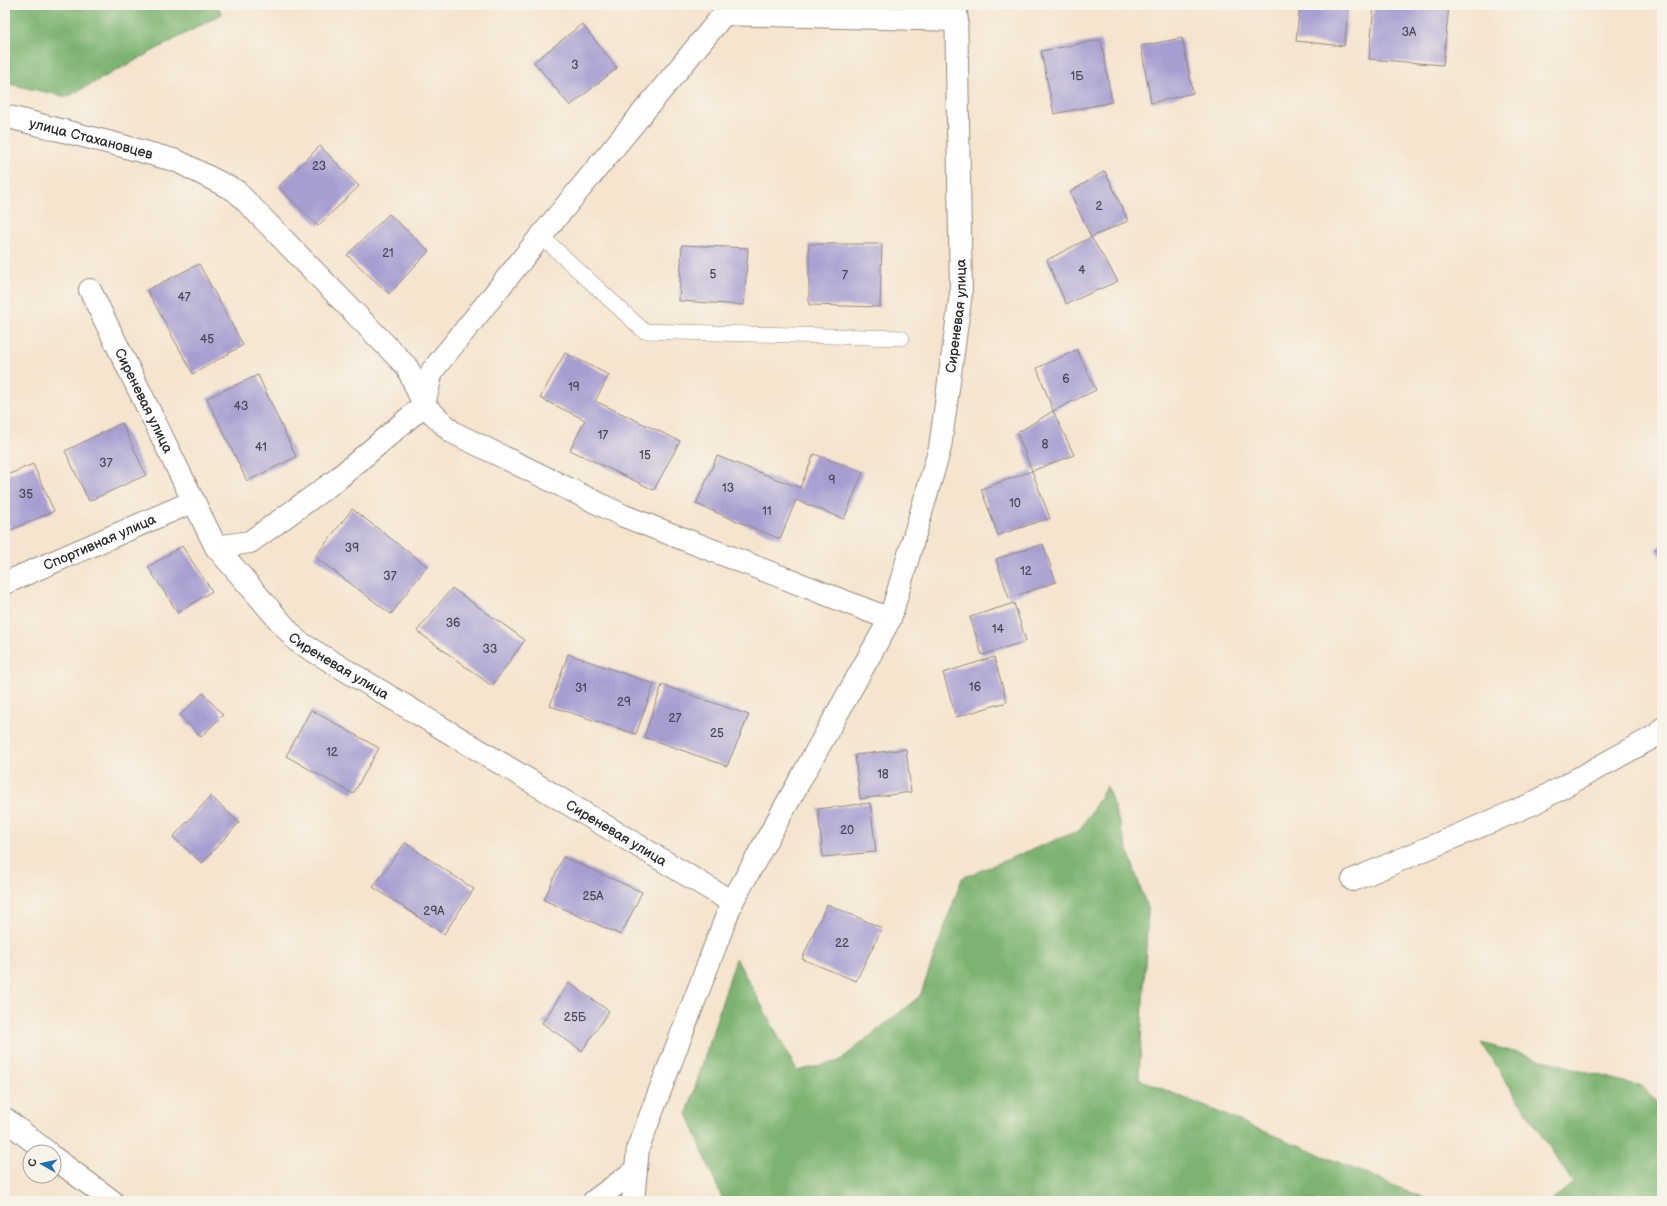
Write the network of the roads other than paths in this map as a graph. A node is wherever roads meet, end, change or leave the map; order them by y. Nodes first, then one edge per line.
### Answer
1 (956, 12) edge
2 (5, 116) edge
3 (541, 236) junction
4 (90, 290) dead end
5 (902, 338) dead end
6 (424, 405) junction
7 (194, 501) junction
8 (216, 547) junction
9 (5, 583) edge
10 (890, 619) junction
11 (1662, 729) edge
12 (1353, 880) dead end
13 (732, 902) junction
14 (5, 1119) edge
15 (37, 1144) edge
16 (62, 1164) edge
17 (636, 1170) junction
18 (112, 1201) edge
19 (594, 1201) edge
20 (633, 1201) edge

1 - 3 street
1 - 10 street, Сиреневая улица
2 - 6 street, улица Стахановцев
3 - 5 lane
3 - 6 street
4 - 7 street, Сиреневая улица
6 - 8 street
6 - 10 street
7 - 8 street, Сиреневая улица
7 - 9 street, Спортивная улица
8 - 13 street, Сиреневая улица
10 - 13 street, Сиреневая улица
11 - 12 street
13 - 17 street, Сиреневая улица
14 - 15 street
16 - 18 street
17 - 19 street
17 - 20 street, Сиреневая улица

